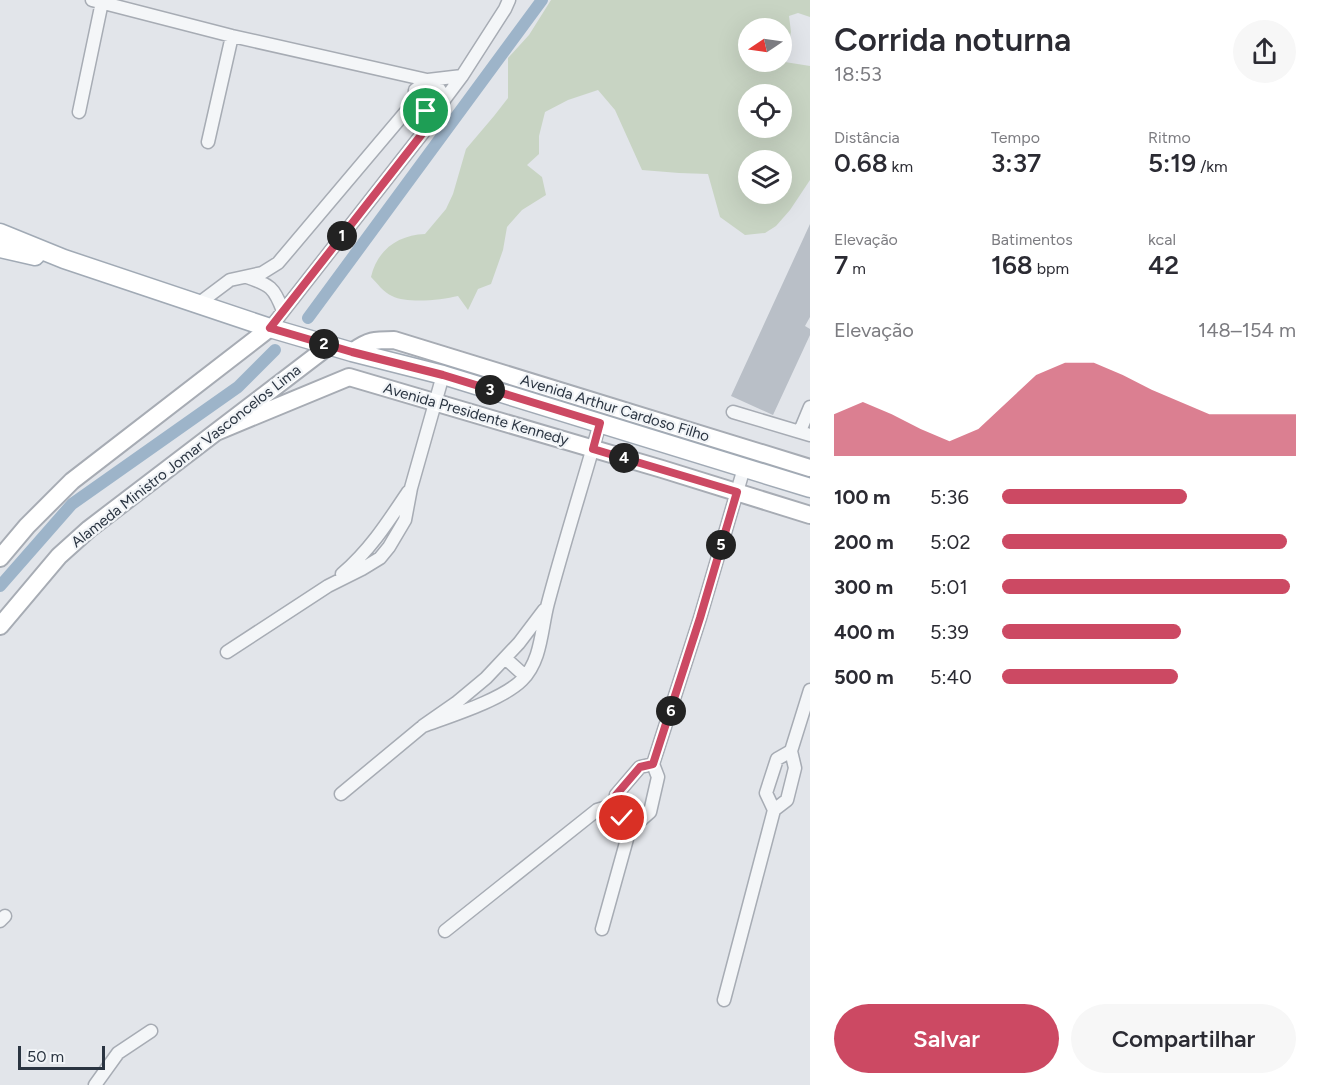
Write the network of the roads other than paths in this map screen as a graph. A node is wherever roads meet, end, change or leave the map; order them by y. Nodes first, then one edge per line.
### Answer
1 (509, 0) edge
2 (97, 1) edge
3 (232, 36) junction
4 (401, 74) junction
5 (462, 76) junction
6 (428, 80) junction
7 (415, 96) junction
8 (442, 107) junction
9 (79, 112) dead end
10 (208, 142) dead end
11 (0, 233) edge
12 (0, 248) edge
13 (64, 259) junction
14 (246, 276) junction
15 (198, 304) junction
16 (283, 311) junction
17 (270, 328) junction
18 (330, 345) junction
19 (352, 352) junction
20 (443, 375) junction
21 (435, 402) junction
22 (810, 406) edge
23 (733, 412) dead end
24 (600, 423) junction
25 (216, 432) junction
26 (805, 433) edge
27 (593, 449) junction
28 (744, 468) junction
29 (810, 468) edge
30 (810, 488) edge
31 (737, 492) junction
32 (810, 515) edge
33 (0, 558) edge
34 (547, 606) junction
35 (0, 626) edge
36 (227, 652) dead end
37 (505, 658) junction
38 (525, 676) junction
39 (810, 690) edge
40 (423, 726) junction
41 (791, 751) junction
42 (653, 764) junction
43 (341, 794) dead end
44 (614, 805) junction
45 (774, 810) junction
46 (632, 821) junction
47 (602, 929) dead end
48 (445, 931) dead end
49 (723, 1000) dead end
50 (150, 1031) dead end
51 (95, 1085) edge

1 - 5 street
2 - 3 street
2 - 9 street
3 - 4 street
3 - 10 street
4 - 6 street
4 - 7 street
5 - 6 street
5 - 8 street
6 - 7 street
6 - 8 street
7 - 8 street
7 - 14 street
8 - 16 street
11 - 13 main road, Avenida Presidente Kennedy
12 - 13 main road, Avenida Presidente Kennedy
13 - 15 main road, Avenida Presidente Kennedy
14 - 15 street
14 - 16 street
15 - 17 main road, Avenida Presidente Kennedy
16 - 17 street
17 - 18 main road, Avenida Presidente Kennedy
17 - 33 main road
18 - 19 main road, Avenida Presidente Kennedy
18 - 25 main road, Alameda Ministro Jomar Vasconcelos Lima
19 - 20 main road, Avenida Presidente Kennedy
19 - 29 main road, Avenida Arthur Cardoso Filho
20 - 21 street
20 - 24 main road, Avenida Presidente Kennedy
21 - 25 main road, Avenida Presidente Kennedy
21 - 27 main road, Avenida Presidente Kennedy
21 - 36 street
22 - 26 street
23 - 26 street
24 - 27 street
24 - 28 main road, Avenida Presidente Kennedy
25 - 35 main road, Alameda Ministro Jomar Vasconcelos Lima
27 - 31 main road, Avenida Presidente Kennedy
27 - 34 street
28 - 30 main road, Avenida Presidente Kennedy
28 - 31 street
31 - 32 main road, Avenida Presidente Kennedy
31 - 42 street
34 - 37 street
34 - 38 street
37 - 38 street
37 - 40 street
38 - 40 street
39 - 41 street
40 - 43 street
41 - 45 street
41 - 45 street
42 - 44 street
42 - 46 street
44 - 46 street
44 - 48 street
45 - 49 street
46 - 47 street
50 - 51 street

